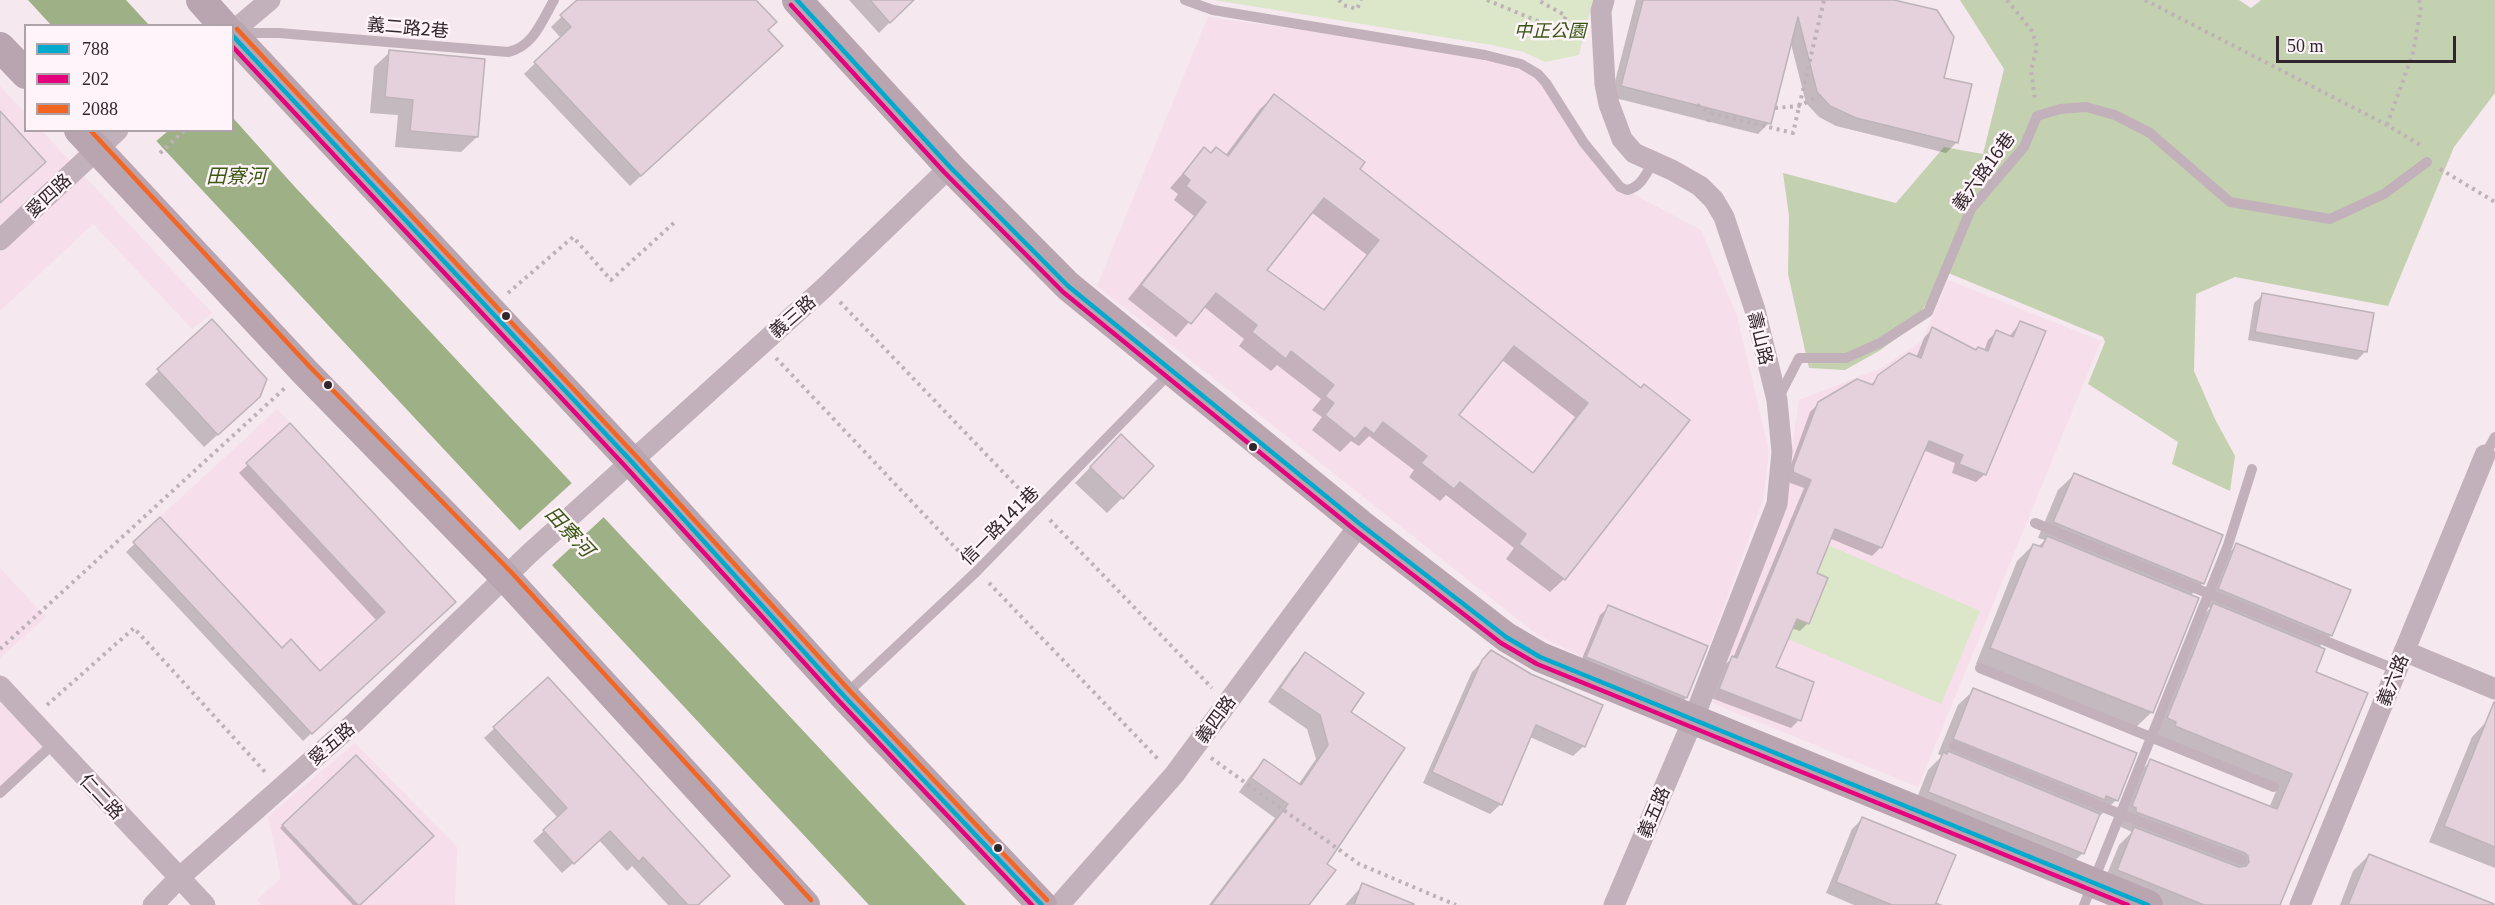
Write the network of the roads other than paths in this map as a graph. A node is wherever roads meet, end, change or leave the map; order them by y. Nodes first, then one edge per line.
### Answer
1 (201, 0) edge
2 (270, 0) edge
3 (554, 0) edge
4 (798, 0) edge
5 (1185, 0) edge
6 (1604, 0) edge
7 (222, 24) edge
8 (234, 31) edge
9 (234, 33) edge
10 (234, 35) edge
11 (0, 47) edge
12 (24, 72) edge
13 (98, 137) edge
14 (1653, 162) junction
15 (2427, 162) road end
16 (950, 167) junction
17 (0, 240) edge
18 (1172, 371) junction
19 (1777, 400) junction
20 (2492, 449) edge
21 (631, 461) junction
22 (2252, 469) dead end
23 (2035, 523) dead end
24 (1360, 524) junction
25 (506, 578) junction
26 (2207, 593) junction
27 (2400, 661) junction
28 (1980, 668) dead end
29 (0, 686) edge
30 (2495, 689) edge
31 (844, 696) junction
32 (1693, 720) junction
33 (2150, 738) junction
34 (53, 744) junction
35 (1954, 746) dead end
36 (2274, 787) dead end
37 (0, 793) edge
38 (2120, 814) junction
39 (2242, 860) dead end
40 (180, 877) junction
41 (2089, 894) edge
42 (153, 905) edge
43 (205, 905) edge
44 (805, 905) edge
45 (1042, 905) edge
46 (1059, 905) edge
47 (1614, 905) edge
48 (2148, 905) edge
49 (2300, 905) edge

1 - 7 street
2 - 8 street
3 - 9 lane, 義二路2巷
4 - 16 street
5 - 14 lane
6 - 14 street, 壽山路
10 - 21 street
11 - 12 street
13 - 17 street, 愛四路
13 - 25 street
14 - 19 street, 壽山路
15 - 19 lane, 義六路16巷
16 - 18 street
16 - 21 street, 義三路
18 - 24 street
18 - 31 lane, 信一路141巷
19 - 32 street, 壽山路
20 - 27 street, 義六路
21 - 25 street, 義三路
21 - 31 street
22 - 26 lane
23 - 26 lane
24 - 32 street
24 - 46 street, 義四路
25 - 40 street, 愛五路
25 - 44 street
26 - 27 lane
26 - 33 lane
27 - 30 street
27 - 49 street, 義六路
28 - 33 lane
29 - 34 street, 仁二路
31 - 45 street
32 - 41 street
32 - 47 street, 義五路
33 - 36 lane
33 - 38 lane
34 - 37 lane
34 - 40 street, 仁二路
35 - 38 lane
38 - 39 lane
38 - 41 lane
40 - 42 street, 愛五路
40 - 43 street, 仁二路
41 - 48 street

